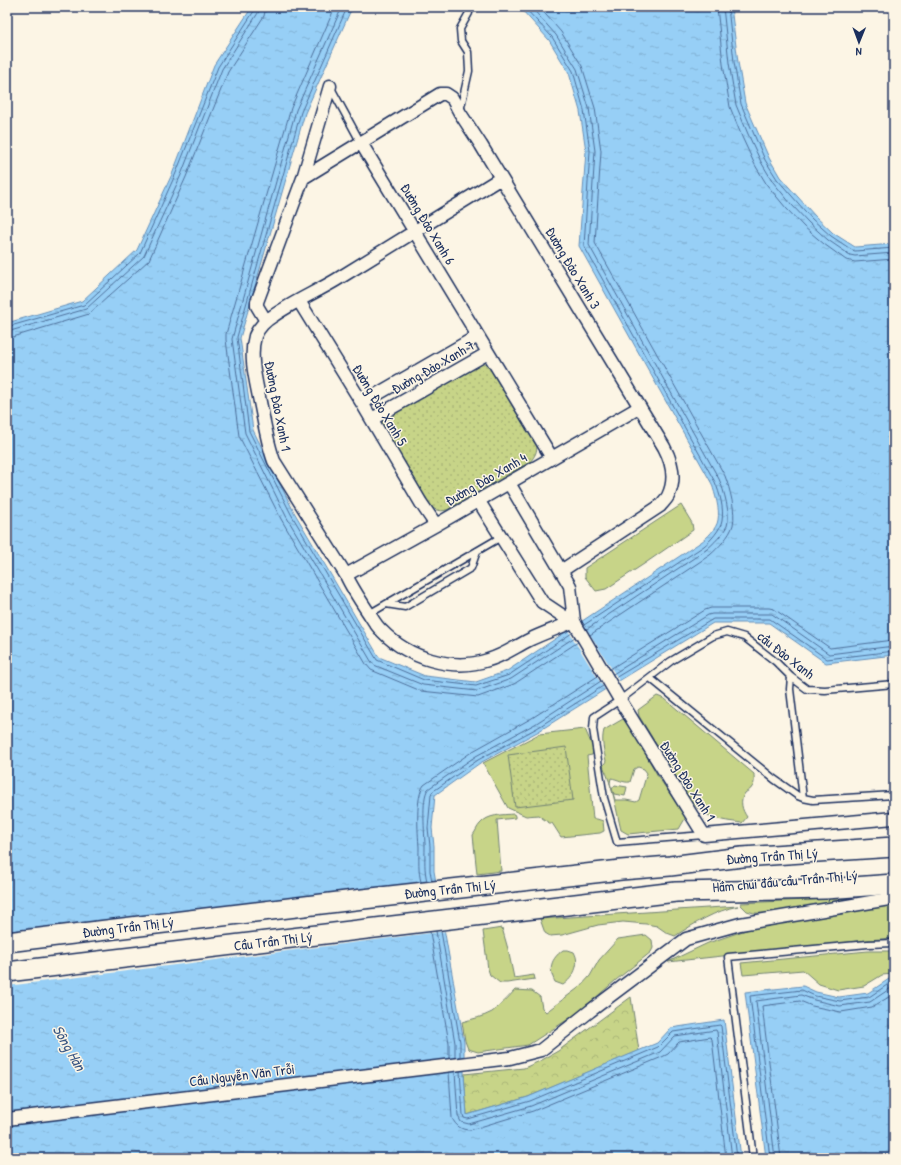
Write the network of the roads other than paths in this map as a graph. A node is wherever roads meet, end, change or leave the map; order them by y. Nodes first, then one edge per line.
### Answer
1 (468, 7) edge
2 (330, 86) joint
3 (460, 113) junction
4 (360, 143) junction
5 (303, 178) junction
6 (501, 178) junction
7 (415, 232) junction
8 (299, 301) junction
9 (266, 321) junction
10 (478, 336) junction
11 (488, 352) junction
12 (362, 403) junction
13 (640, 407) junction
14 (372, 419) junction
15 (552, 458) junction
16 (509, 483) junction
17 (478, 500) junction
18 (436, 525) junction
19 (501, 537) junction
20 (477, 551) junction
21 (561, 571) junction
22 (346, 575) junction
23 (386, 604) junction
24 (369, 614) junction
25 (575, 624) junction
26 (650, 678) junction
27 (791, 678) junction
28 (894, 685) edge
29 (620, 700) junction
30 (894, 794) edge
31 (803, 798) junction
32 (894, 818) edge
33 (704, 835) junction
34 (894, 847) edge
35 (894, 859) edge
36 (670, 866) junction
37 (894, 871) edge
38 (676, 892) junction
39 (892, 892) edge
40 (7, 942) edge
41 (894, 943) edge
42 (7, 972) edge
43 (7, 1119) edge
44 (753, 1158) edge

1 - 3 lane
2 - 4 lane, Đường Đảo Xanh 6
2 - 5 street, Đường Đảo Xanh 6
3 - 4 street, Đường Đảo Xanh 3
3 - 6 street, Đường Đảo Xanh 3
4 - 5 street, Đường Đảo Xanh 3
4 - 7 street, Đường Đảo Xanh 6
5 - 9 street, Đường Đảo Xanh 6
6 - 7 street, Đường Đảo Xanh 1
6 - 13 street, Đường Đảo Xanh 3
7 - 8 street, Đường Đảo Xanh 1
7 - 10 street, Đường Đảo Xanh 6
8 - 9 street, Đường Đảo Xanh 1
8 - 12 street, Đường Đảo Xanh 5
9 - 22 street, Đường Đảo Xanh 1
10 - 11 street, Đường Đảo Xanh 6
10 - 12 street, Đường Đảo Xanh 7
11 - 14 street, Đường Đảo Xanh 7
11 - 15 street, Đường Đảo Xanh 6
12 - 14 street, Đường Đảo Xanh 5
13 - 15 street, Đường Đảo Xanh 4
13 - 21 street, Đường Đảo Xanh 3
14 - 18 street, Đường Đảo Xanh 5
15 - 16 street, Đường Đảo Xanh 4
16 - 17 street, Đường Đảo Xanh 4
16 - 21 street, Đường Đảo Xanh 1
17 - 18 street, Đường Đảo Xanh 4
17 - 19 street
18 - 22 street, Đường Đảo Xanh 4
19 - 20 lane
19 - 25 street
20 - 23 lane
20 - 23 lane
21 - 25 street, Đường Đảo Xanh 1
22 - 24 street, Đường Đảo Xanh 1
23 - 24 lane
24 - 25 street, Đường Đảo Xanh 1
25 - 29 street, Đường Đảo Xanh 1
26 - 27 lane, cầu Đảo Xanh
26 - 29 lane, cầu Đảo Xanh
26 - 31 lane
27 - 28 lane, cầu Đảo Xanh
27 - 31 lane
29 - 33 street, Đường Đảo Xanh 1
29 - 33 lane, cầu Đảo Xanh
30 - 31 lane
32 - 33 street, Đường Đảo Xanh 1
34 - 36 main road, Đường Trần Thị Lý
35 - 36 main road, Hầm chui đầu cầu Trần Thị Lý
36 - 40 main road, Đường Trần Thị Lý
37 - 38 main road, Hầm chui đầu cầu Trần Thị Lý
38 - 39 main road
38 - 42 main road, Cầu Trần Thị Lý
39 - 43 street, Cầu Nguyễn Văn Trỗi
41 - 44 lane

